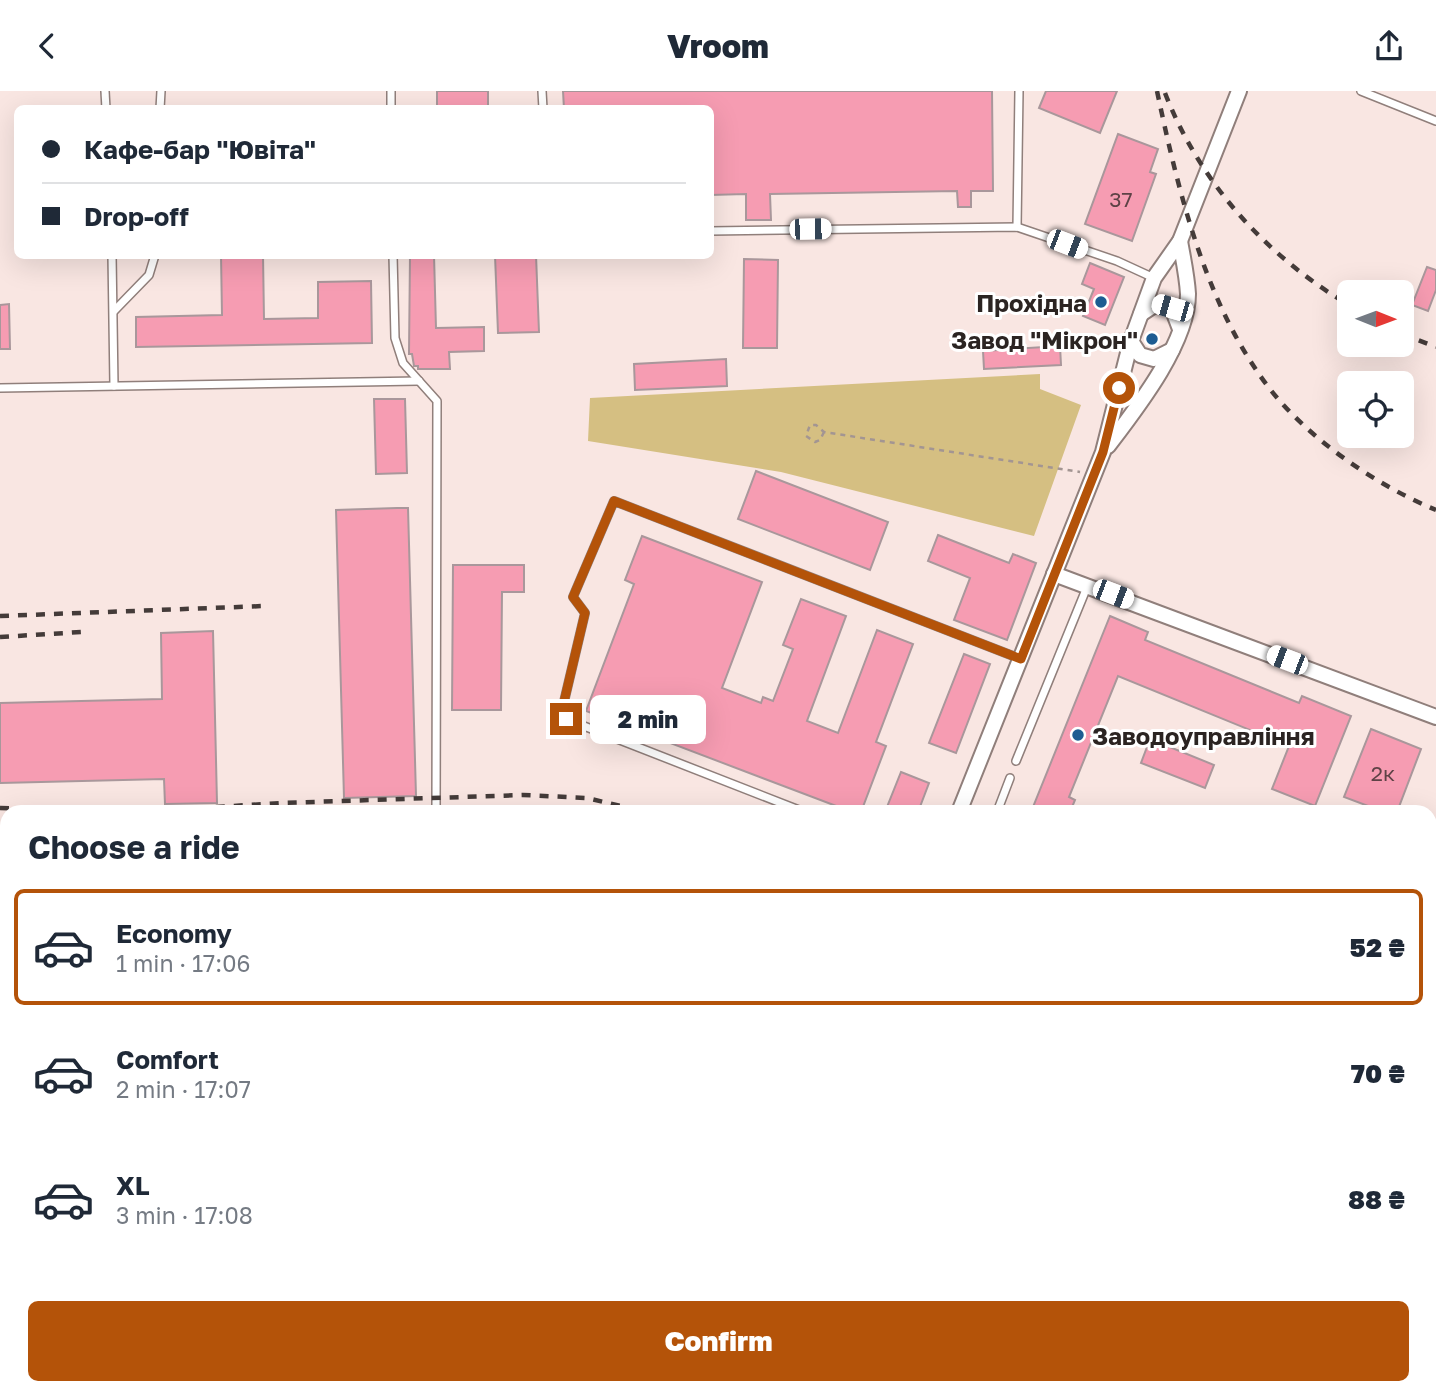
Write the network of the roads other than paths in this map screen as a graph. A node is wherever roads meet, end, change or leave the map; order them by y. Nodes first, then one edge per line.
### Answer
1 (1019, 91) edge
2 (1239, 91) edge
3 (1361, 91) edge
4 (1436, 121) edge
5 (1017, 227) junction
6 (714, 231) edge
7 (1180, 241) junction
8 (112, 259) edge
9 (154, 259) edge
10 (393, 259) edge
11 (1154, 278) junction
12 (114, 311) junction
13 (1141, 314) junction
14 (1180, 329) junction
15 (1131, 341) junction
16 (1172, 349) junction
17 (419, 381) junction
18 (114, 386) junction
19 (0, 388) edge
20 (1103, 452) junction
21 (1054, 574) junction
22 (1088, 584) junction
23 (1021, 659) junction
24 (1436, 717) edge
25 (1016, 761) dead end
26 (1010, 778) dead end
27 (436, 805) edge
28 (786, 805) edge
29 (963, 805) edge
30 (1000, 805) edge

1 - 5 lane
2 - 7 street
3 - 4 lane
5 - 6 lane
5 - 11 lane
7 - 11 street
7 - 14 street
8 - 12 lane
9 - 12 lane
10 - 17 lane
11 - 13 street
12 - 18 lane
13 - 14 street
13 - 15 street
14 - 16 street
15 - 16 street
15 - 20 street
16 - 20 street
17 - 18 lane
17 - 27 lane
18 - 19 lane
20 - 21 street
21 - 22 street
21 - 23 street
22 - 24 street
22 - 25 lane
23 - 28 lane
23 - 29 street
26 - 30 lane

